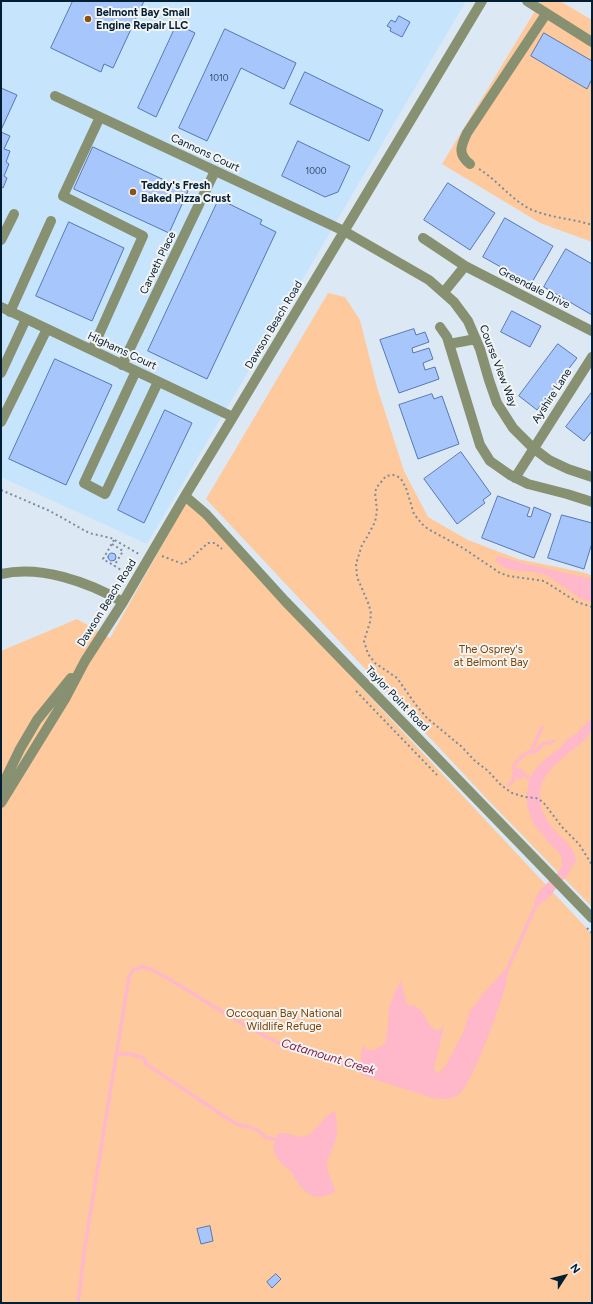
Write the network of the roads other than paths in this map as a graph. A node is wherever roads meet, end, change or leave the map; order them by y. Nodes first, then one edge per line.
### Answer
1 (482, 1) edge
2 (526, 1) edge
3 (546, 14) junction
4 (592, 42) edge
5 (55, 96) dead end
6 (100, 117) junction
7 (470, 164) road end
8 (215, 171) junction
9 (14, 214) dead end
10 (51, 221) dead end
11 (344, 232) junction
12 (424, 238) dead end
13 (1, 240) edge
14 (464, 266) junction
15 (444, 292) junction
16 (5, 309) edge
17 (26, 319) junction
18 (440, 327) dead end
19 (47, 329) junction
20 (592, 332) edge
21 (476, 339) junction
22 (449, 344) junction
23 (92, 350) junction
24 (592, 357) edge
25 (122, 364) junction
26 (136, 371) junction
27 (1, 373) edge
28 (158, 382) junction
29 (233, 417) junction
30 (1, 422) edge
31 (533, 448) junction
32 (592, 476) edge
33 (515, 478) junction
34 (185, 496) junction
35 (592, 502) edge
36 (1, 574) edge
37 (123, 602) junction
38 (86, 661) junction
39 (1, 788) edge
40 (1, 803) edge
41 (592, 918) edge

1 - 11 street, Dawson Beach Road
2 - 3 street
3 - 4 street
3 - 7 street
5 - 6 street, Cannons Court
6 - 8 street, Cannons Court
6 - 23 street
8 - 11 street, Cannons Court
8 - 25 street, Carveth Place
9 - 13 street
10 - 16 street
11 - 15 street, Course View Way
11 - 29 street, Dawson Beach Road
12 - 14 street, Greendale Drive
14 - 15 street
14 - 20 street, Greendale Drive
15 - 21 street, Course View Way
16 - 17 street, Highams Court
17 - 19 street, Highams Court
17 - 27 street
18 - 22 street
19 - 23 street, Highams Court
19 - 30 street
21 - 22 street
21 - 31 street, Course View Way
22 - 33 street
23 - 25 street, Highams Court
24 - 31 street, Ayshire Lane
25 - 26 street, Highams Court
26 - 28 street, Highams Court
26 - 28 street
28 - 29 street, Highams Court
29 - 34 street, Dawson Beach Road
31 - 32 street, Course View Way
31 - 33 street, Ayshire Lane
33 - 35 street
34 - 37 street, Dawson Beach Road
34 - 41 street, Taylor Point Road
36 - 37 street
37 - 38 street, Dawson Beach Road
38 - 39 street, Dawson Beach Road
38 - 40 street, Dawson Beach Road

